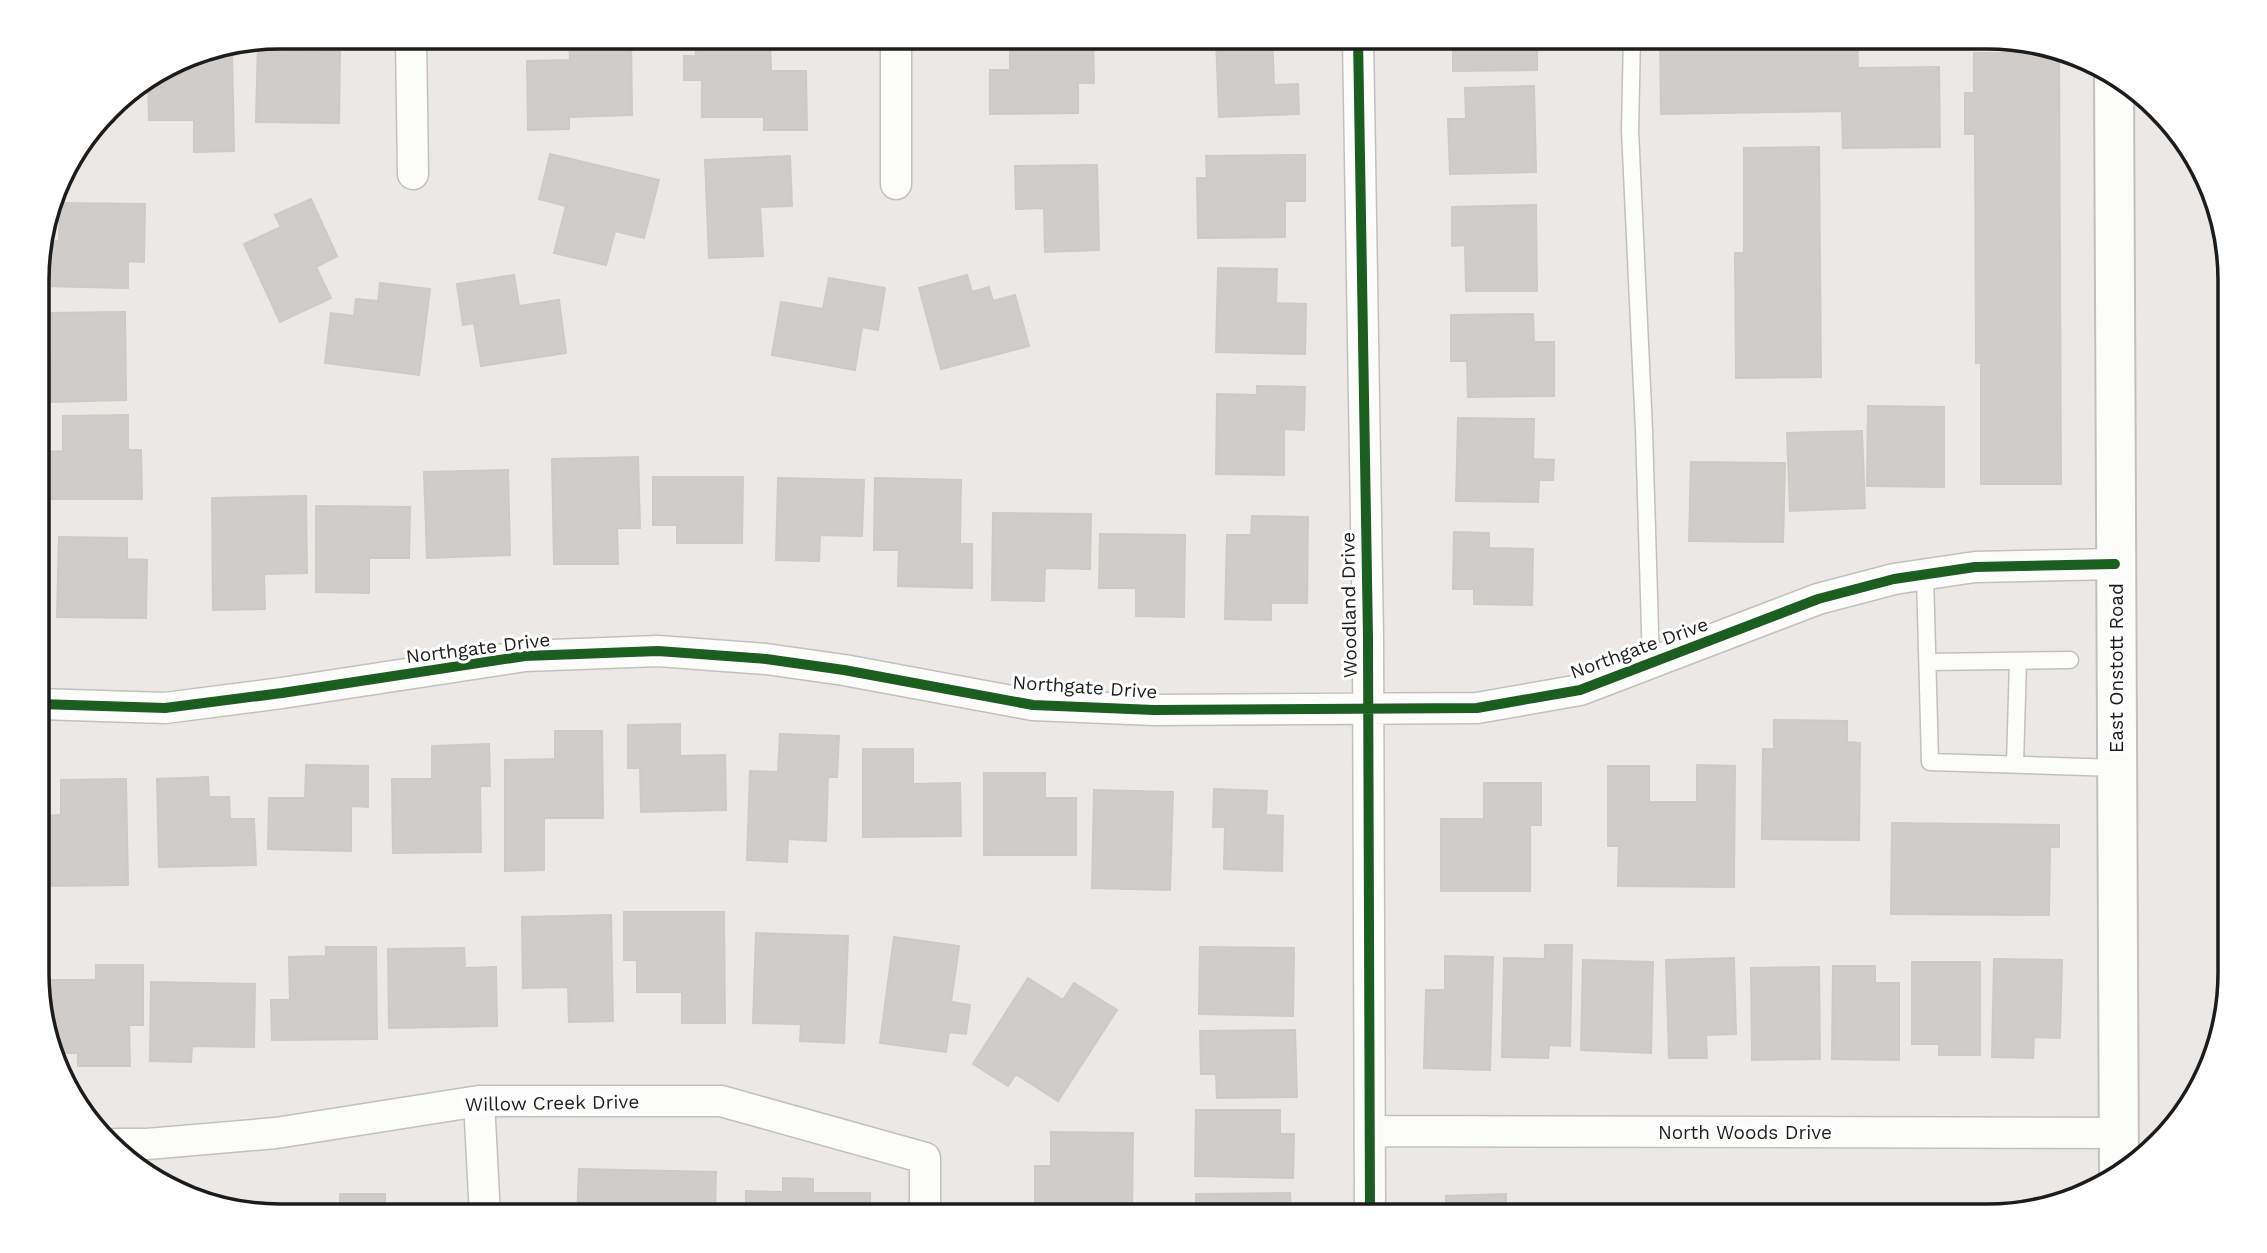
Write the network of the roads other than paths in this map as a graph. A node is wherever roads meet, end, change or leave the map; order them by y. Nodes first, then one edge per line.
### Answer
1 (411, 49) edge
2 (896, 49) edge
3 (1358, 49) edge
4 (1632, 49) edge
5 (2114, 88) edge
6 (413, 174) dead end
7 (896, 184) dead end
8 (2116, 564) junction
9 (1925, 575) junction
10 (2070, 660) dead end
11 (2018, 661) junction
12 (1928, 662) junction
13 (1651, 663) junction
14 (49, 704) edge
15 (1367, 709) junction
16 (2015, 764) junction
17 (2117, 768) junction
18 (479, 1101) junction
19 (1371, 1131) junction
20 (2120, 1133) junction
21 (125, 1144) edge
22 (2119, 1162) edge
23 (484, 1204) edge
24 (925, 1204) edge
25 (1370, 1204) edge

1 - 6 street
2 - 7 street
3 - 15 street, Woodland Drive
4 - 13 lane
5 - 8 street, East Onstott Road
8 - 9 street, Northgate Drive
8 - 17 street, East Onstott Road
9 - 12 lane
9 - 13 street, Northgate Drive
10 - 11 lane
11 - 12 lane
11 - 16 lane
12 - 16 lane
13 - 15 street, Northgate Drive
14 - 15 street, Northgate Drive
15 - 19 street, Woodland Drive
16 - 17 lane
17 - 20 street, East Onstott Road
18 - 21 street, Willow Creek Drive
18 - 23 street
18 - 24 street, Willow Creek Drive
19 - 20 street, North Woods Drive
19 - 25 street, Woodland Drive
20 - 22 street, East Onstott Road

